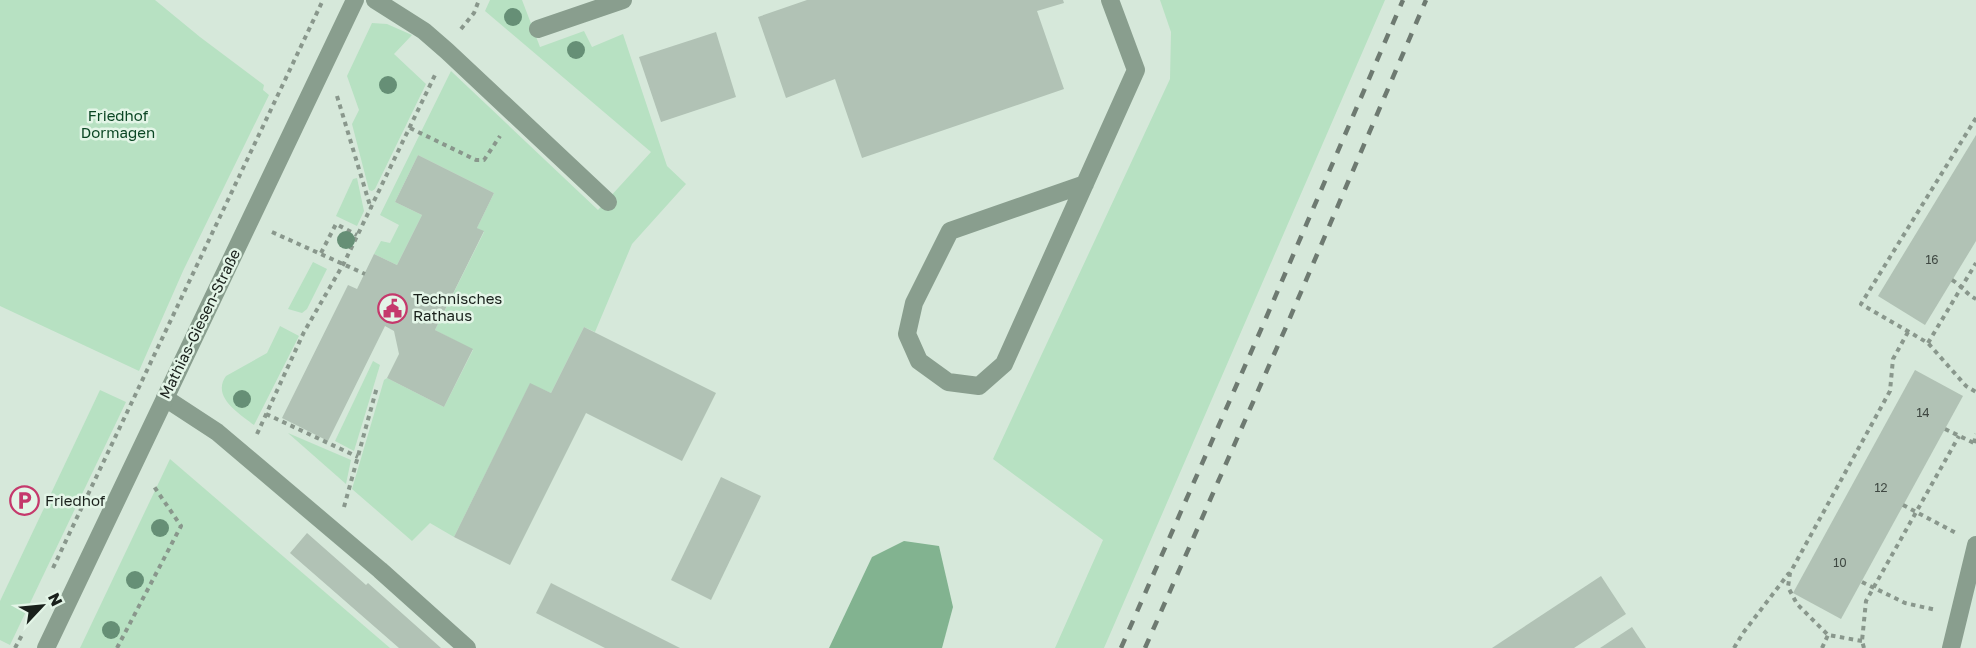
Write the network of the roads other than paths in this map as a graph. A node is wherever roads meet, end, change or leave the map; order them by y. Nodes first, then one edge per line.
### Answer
1 (356, 0) edge
2 (375, 0) edge
3 (622, 0) edge
4 (1110, 0) edge
5 (538, 29) dead end
6 (1085, 184) junction
7 (608, 202) dead end
8 (165, 398) junction
9 (1971, 542) edge
10 (46, 648) edge
11 (467, 648) edge
12 (1951, 648) edge

1 - 8 street, Mathias-Giesen-Straße
2 - 7 street
3 - 5 street
4 - 6 street
6 - 6 street
8 - 10 street, Mathias-Giesen-Straße
8 - 11 street
9 - 12 street

